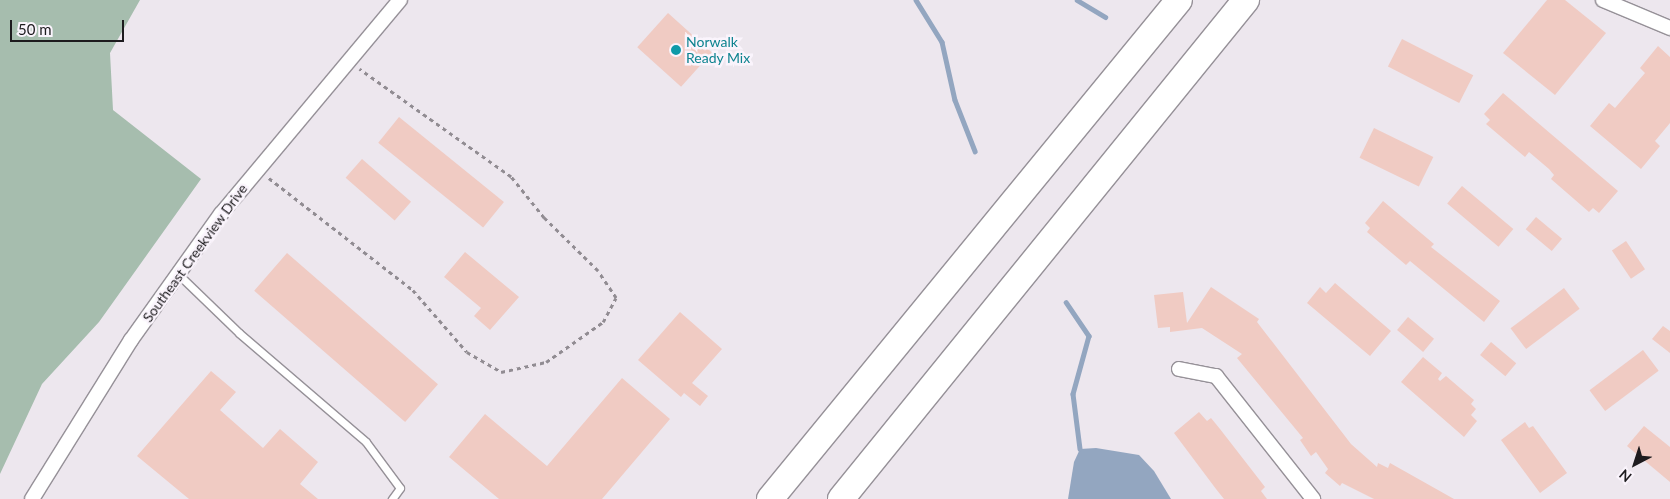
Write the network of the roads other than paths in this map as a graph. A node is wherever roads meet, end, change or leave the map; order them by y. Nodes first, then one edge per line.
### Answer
1 (400, 0) edge
2 (1180, 0) edge
3 (1246, 0) edge
4 (1603, 0) edge
5 (1670, 28) edge
6 (179, 275) junction
7 (1178, 369) dead end
8 (32, 499) edge
9 (392, 499) edge
10 (770, 499) edge
11 (840, 499) edge
12 (1313, 499) edge

1 - 6 street, Southeast Creekview Drive
2 - 10 highway
3 - 11 highway
4 - 5 street
6 - 8 street, Southeast Creekview Drive
6 - 9 lane
7 - 12 street

